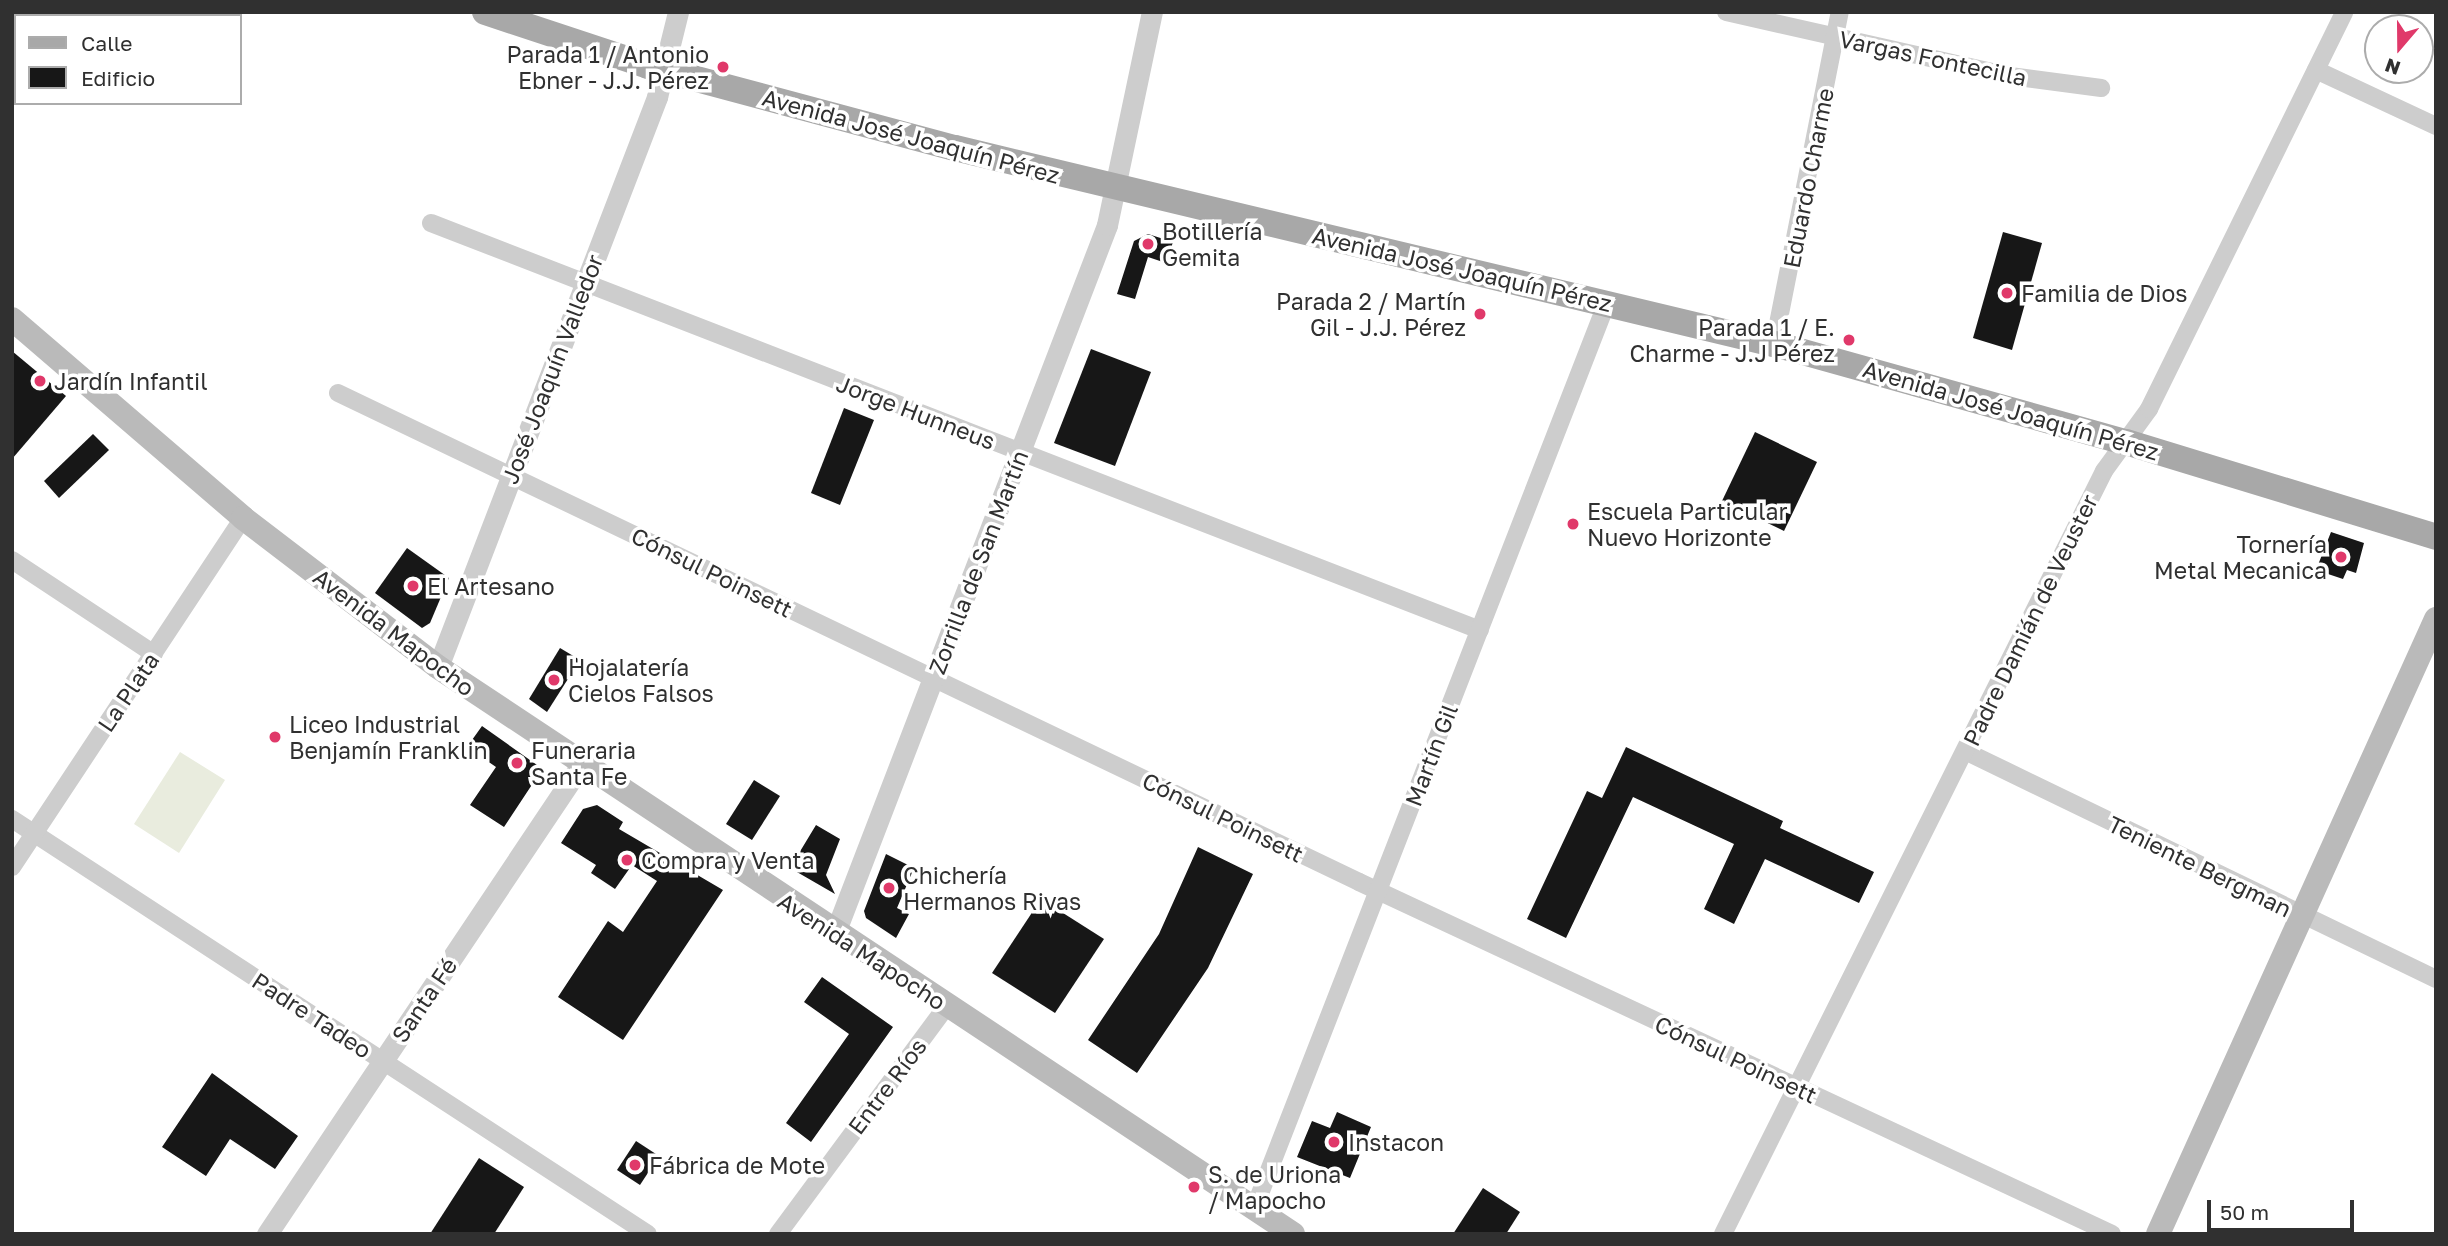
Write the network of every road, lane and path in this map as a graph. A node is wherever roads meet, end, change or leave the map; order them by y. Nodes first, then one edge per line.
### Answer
1 (485, 12) edge
2 (678, 12) edge
3 (1152, 12) edge
4 (1726, 12) edge
5 (1840, 12) edge
6 (2344, 12) edge
7 (1836, 37) junction
8 (2316, 70) junction
9 (664, 71) junction
10 (2101, 88) dead end
11 (2436, 126) edge
12 (1117, 189) junction
13 (431, 223) dead end
14 (586, 283) junction
15 (1607, 302) junction
16 (12, 319) edge
17 (1774, 344) junction
18 (338, 393) dead end
19 (2126, 442) junction
20 (1020, 452) junction
21 (512, 475) junction
22 (243, 518) junction
23 (2436, 537) edge
24 (12, 560) edge
25 (2436, 620) edge
26 (1480, 630) junction
27 (153, 654) junction
28 (438, 667) junction
29 (933, 679) junction
30 (1965, 751) junction
31 (580, 765) junction
32 (12, 819) edge
33 (34, 833) junction
34 (12, 867) edge
35 (1378, 891) junction
36 (2302, 915) junction
37 (835, 933) junction
38 (2436, 979) edge
39 (947, 1007) junction
40 (383, 1061) junction
41 (1796, 1087) junction
42 (1255, 1209) junction
43 (267, 1234) edge
44 (648, 1234) edge
45 (778, 1234) edge
46 (1293, 1234) edge
47 (1723, 1234) edge
48 (2112, 1234) edge
49 (2158, 1234) edge

1 - 9 main road, Avenida José Joaquín Pérez
2 - 9 street, José Joaquín Valledor
3 - 12 street, Zorrilla de San Martín
4 - 7 street, Vargas Fontecilla
5 - 7 street, Eduardo Charme
6 - 8 street, Padre Damián de Veuster
7 - 10 street, Vargas Fontecilla
7 - 17 street, Eduardo Charme
8 - 11 street
8 - 19 street, Padre Damián de Veuster
9 - 12 main road, Avenida José Joaquín Pérez
9 - 14 street, José Joaquín Valledor
12 - 15 main road, Avenida José Joaquín Pérez
12 - 20 street, Zorrilla de San Martín
13 - 14 street, Jorge Hunneus
14 - 20 street, Jorge Hunneus
14 - 21 street, José Joaquín Valledor
15 - 17 main road, Avenida José Joaquín Pérez
15 - 26 street, Martín Gil
16 - 22 main road, Avenida Mapocho
17 - 19 main road, Avenida José Joaquín Pérez
18 - 21 street, Cónsul Poinsett
19 - 23 main road, Avenida José Joaquín Pérez
19 - 30 street, Padre Damián de Veuster
20 - 26 street, Jorge Hunneus
20 - 29 street, Zorrilla de San Martín
21 - 28 street, José Joaquín Valledor
21 - 29 street, Cónsul Poinsett
22 - 27 street, La Plata
22 - 28 main road, Avenida Mapocho
24 - 27 street
25 - 36 main road
26 - 35 street, Martín Gil
27 - 33 street, La Plata
28 - 31 main road, Avenida Mapocho
29 - 35 street, Cónsul Poinsett
29 - 37 street, Zorrilla de San Martín
30 - 36 street, Teniente Bergman
30 - 41 street, Padre Damián de Veuster
31 - 37 main road, Avenida Mapocho
31 - 40 street, Santa Fé
32 - 33 street, Padre Tadeo
33 - 34 street, La Plata
33 - 40 street, Padre Tadeo
35 - 41 street, Cónsul Poinsett
35 - 42 street, Martín Gil
36 - 38 street, Teniente Bergman
36 - 49 main road
37 - 39 main road, Avenida Mapocho
39 - 42 main road, Avenida Mapocho
39 - 45 street, Entre Ríos
40 - 43 street, Santa Fé
40 - 44 street, Padre Tadeo
41 - 47 street, Padre Damián de Veuster
41 - 48 street, Cónsul Poinsett
42 - 46 main road, Avenida Mapocho

